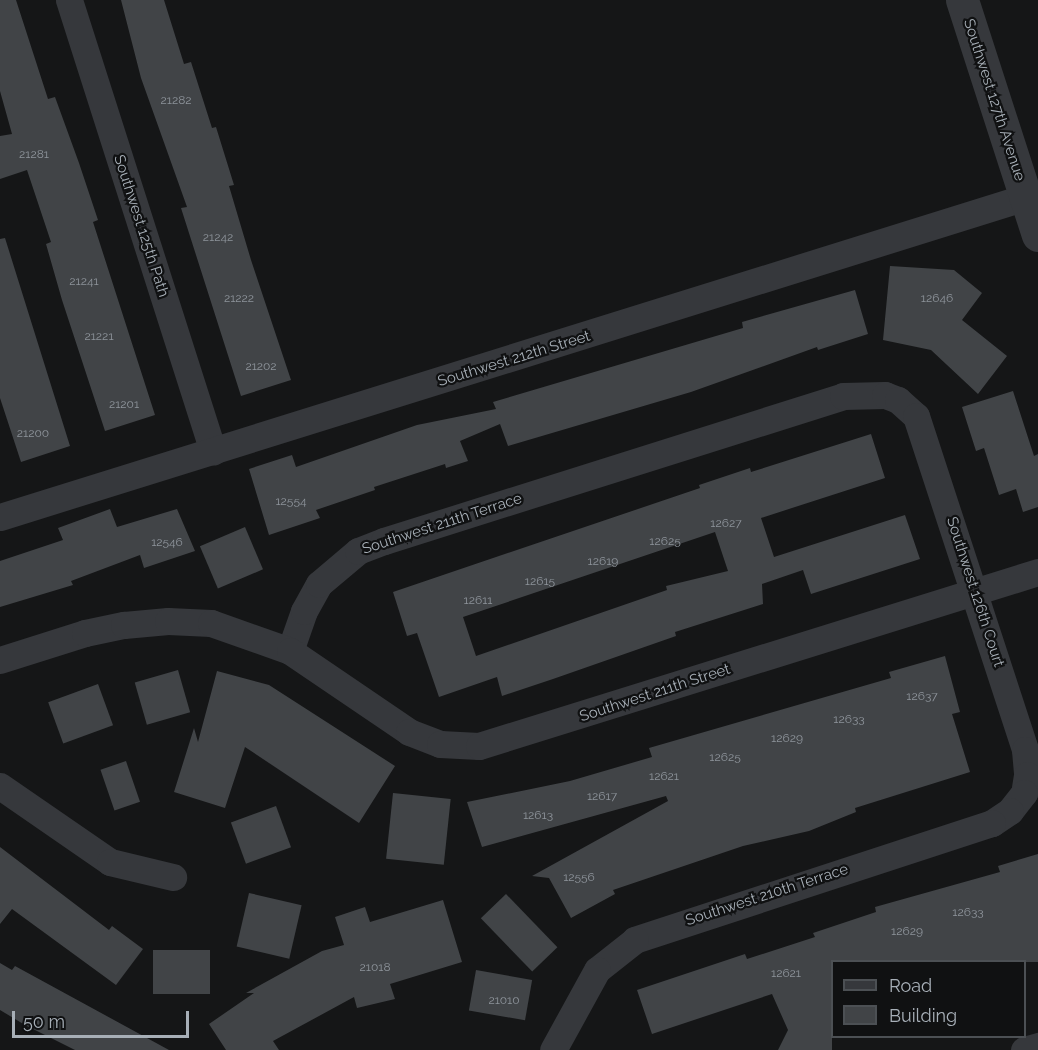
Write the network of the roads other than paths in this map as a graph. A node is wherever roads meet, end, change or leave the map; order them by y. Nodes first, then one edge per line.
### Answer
1 (69, 0) edge
2 (962, 0) edge
3 (1032, 203) edge
4 (898, 400) joint
5 (213, 452) junction
6 (0, 517) edge
7 (1038, 572) edge
8 (975, 591) junction
9 (290, 651) junction
10 (0, 660) edge
11 (0, 786) edge
12 (1023, 793) joint
13 (173, 877) dead end
14 (1038, 1046) edge
15 (553, 1050) edge
16 (1024, 1050) edge

1 - 5 street, Southwest 125th Path
2 - 3 street, Southwest 127th Avenue
3 - 5 street, Southwest 212th Street
4 - 8 street, Southwest 126th Court
4 - 9 street, Southwest 211th Terrace
5 - 6 street, Southwest 212th Street
7 - 8 street, Southwest 211th Street
8 - 9 street, Southwest 211th Street
8 - 12 street, Southwest 126th Court
9 - 10 street
11 - 13 street
12 - 15 street, Southwest 210th Terrace
14 - 16 street

